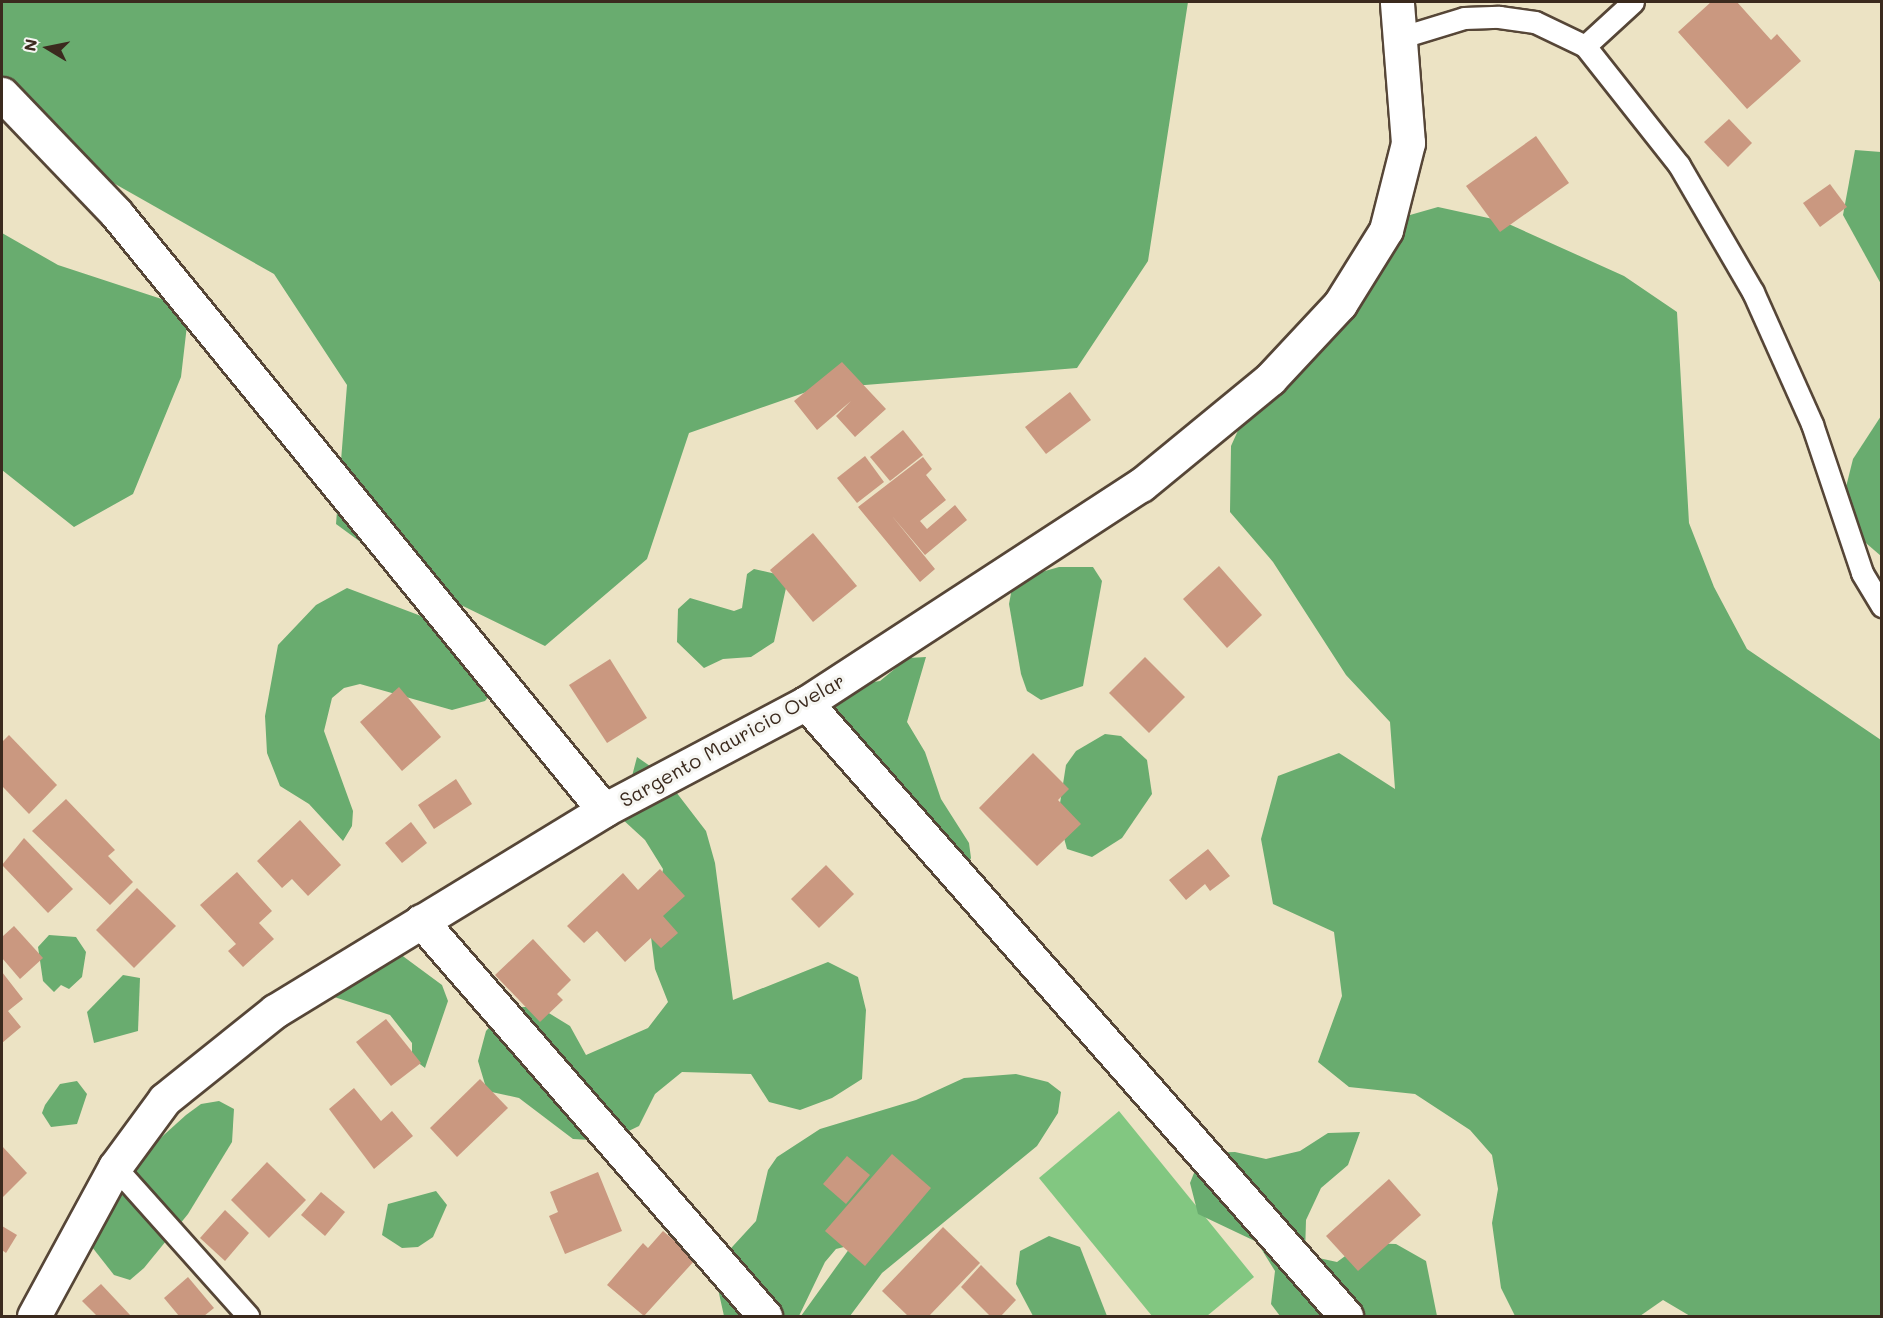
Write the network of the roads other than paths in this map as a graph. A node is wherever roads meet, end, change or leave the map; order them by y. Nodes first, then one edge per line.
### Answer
1 (1397, 2) edge
2 (1633, 2) edge
3 (1402, 37) junction
4 (1584, 46) junction
5 (2, 94) edge
6 (1881, 606) edge
7 (806, 703) junction
8 (604, 810) junction
9 (421, 921) junction
10 (115, 1167) junction
11 (34, 1317) edge
12 (249, 1317) edge
13 (765, 1317) edge
14 (1346, 1317) edge

1 - 3 street, Sargento Mauricio Ovelar
2 - 4 lane
3 - 4 lane
3 - 7 street, Sargento Mauricio Ovelar
4 - 6 lane
5 - 8 street
7 - 8 street, Sargento Mauricio Ovelar
7 - 14 street
8 - 9 street, Sargento Mauricio Ovelar
9 - 10 street, Sargento Mauricio Ovelar
9 - 13 street
10 - 11 street, Sargento Mauricio Ovelar
10 - 12 lane

